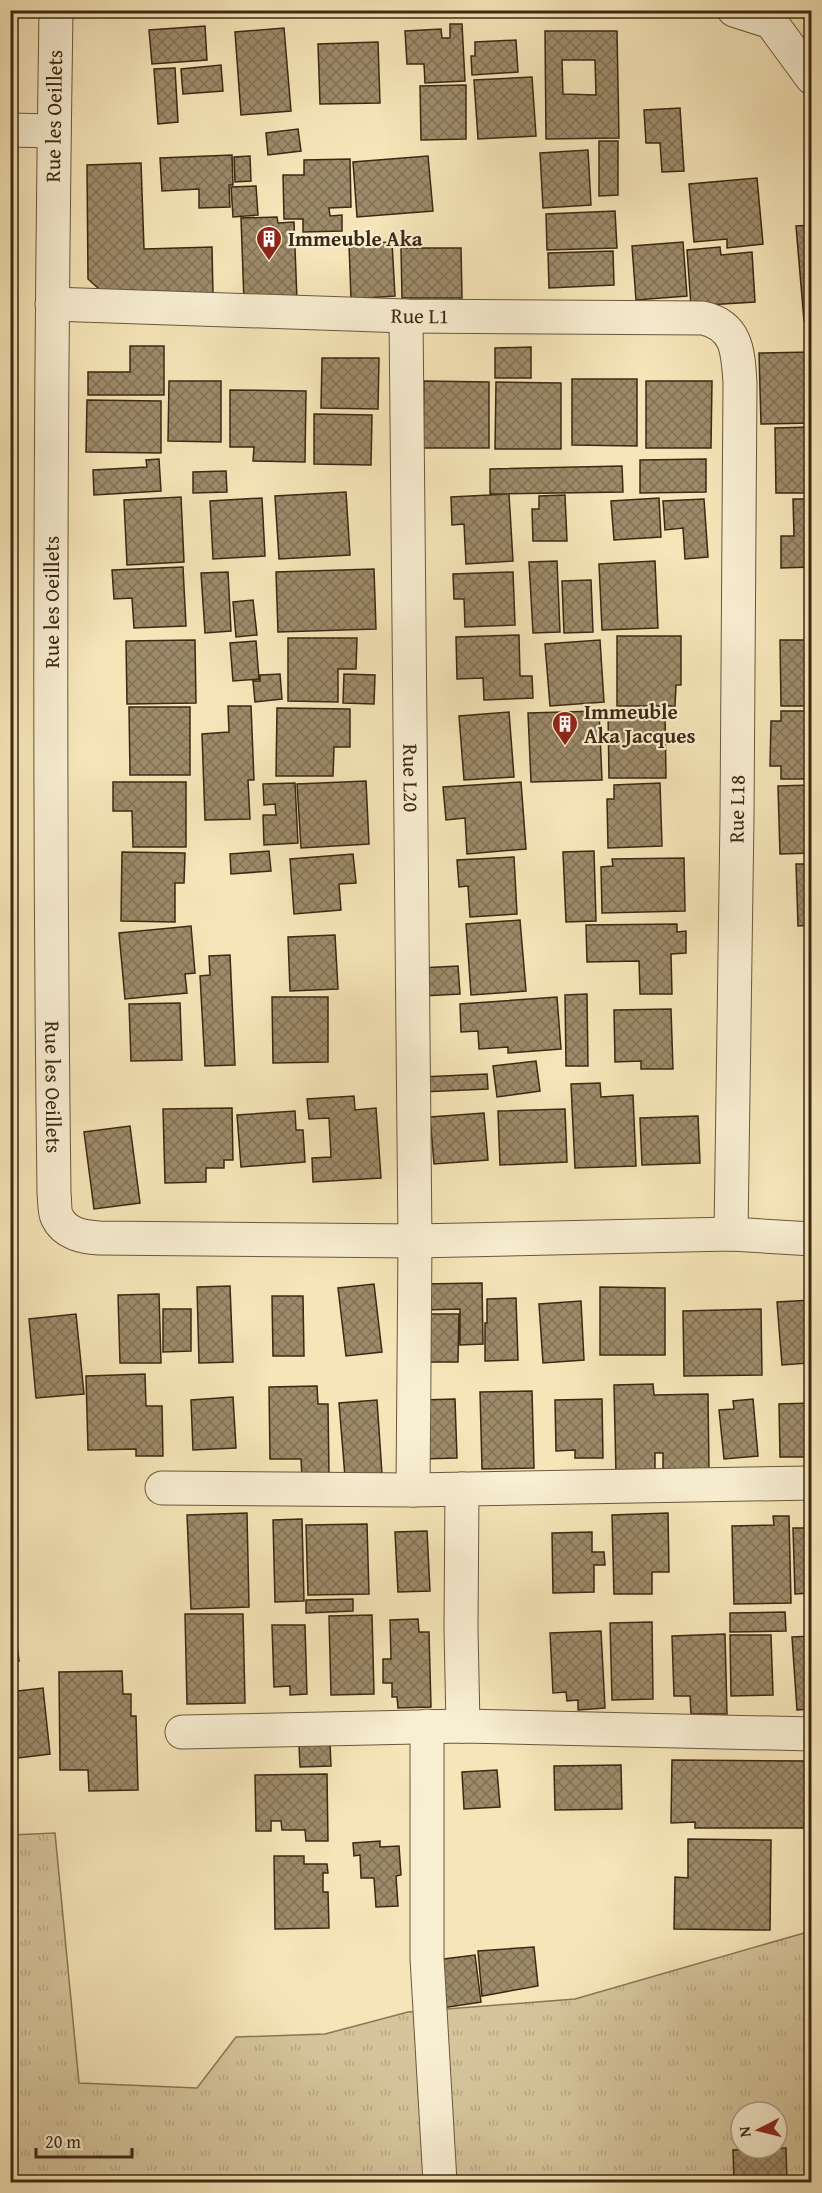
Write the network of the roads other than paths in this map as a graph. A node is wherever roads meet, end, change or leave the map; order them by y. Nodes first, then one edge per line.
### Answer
1 (56, 10) edge
2 (734, 10) edge
3 (812, 78) edge
4 (10, 130) edge
5 (54, 131) junction
6 (52, 304) junction
7 (406, 316) junction
8 (740, 383) joint
9 (731, 1234) junction
10 (812, 1239) edge
11 (415, 1241) junction
12 (812, 1483) edge
13 (162, 1488) dead end
14 (413, 1490) junction
15 (462, 1490) junction
16 (427, 1726) junction
17 (463, 1726) junction
18 (182, 1732) dead end
19 (812, 1734) edge
20 (440, 2182) edge

1 - 5 street, Rue les Oeillets
2 - 3 street
4 - 5 street
5 - 6 street, Rue les Oeillets
6 - 7 street, Rue L1
6 - 11 street, Rue les Oeillets
7 - 8 street, Rue L1
7 - 11 street, Rue L20
8 - 9 street, Rue L18
9 - 10 street, Rue les Oeillets
9 - 11 street, Rue les Oeillets
11 - 14 street, Rue L20
12 - 15 street
13 - 14 street
14 - 15 street
15 - 17 street
16 - 17 street
16 - 18 street
16 - 20 street
17 - 19 street

